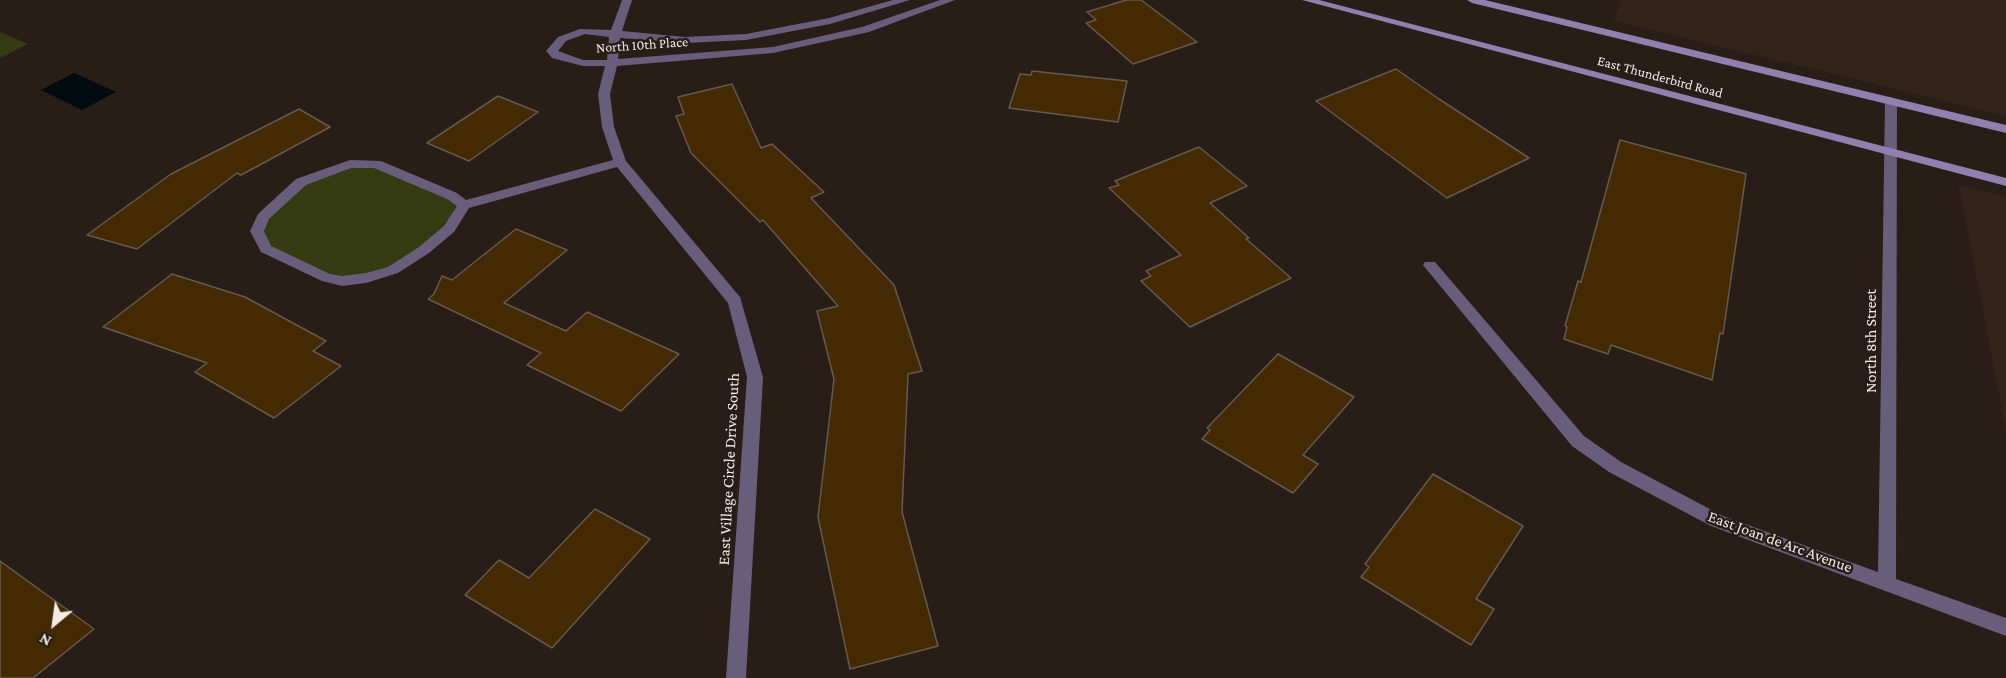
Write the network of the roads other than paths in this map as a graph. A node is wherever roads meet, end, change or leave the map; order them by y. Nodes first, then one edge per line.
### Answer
1 (627, 0) edge
2 (905, 0) edge
3 (950, 0) edge
4 (1307, 0) edge
5 (1472, 0) edge
6 (615, 34) junction
7 (612, 63) junction
8 (1891, 101) junction
9 (2006, 129) edge
10 (1891, 153) junction
11 (620, 162) junction
12 (2006, 182) edge
13 (464, 205) junction
14 (1430, 265) dead end
15 (1887, 581) junction
16 (2006, 627) edge
17 (736, 678) edge

1 - 6 street, East Village Circle Drive South
2 - 6 street, North 10th Place
3 - 7 street, North 10th Place
4 - 10 main road, East Thunderbird Road
5 - 8 main road, East Thunderbird Road
6 - 7 street, East Village Circle Drive South
6 - 7 street, North 10th Place
7 - 11 street, East Village Circle Drive South
8 - 9 main road, East Thunderbird Road
8 - 10 street, North 8th Street
10 - 12 main road, East Thunderbird Road
10 - 15 street, North 8th Street
11 - 13 street
11 - 17 street, East Village Circle Drive South
13 - 13 street
14 - 15 street, East Joan de Arc Avenue
15 - 16 street, East Joan de Arc Avenue

